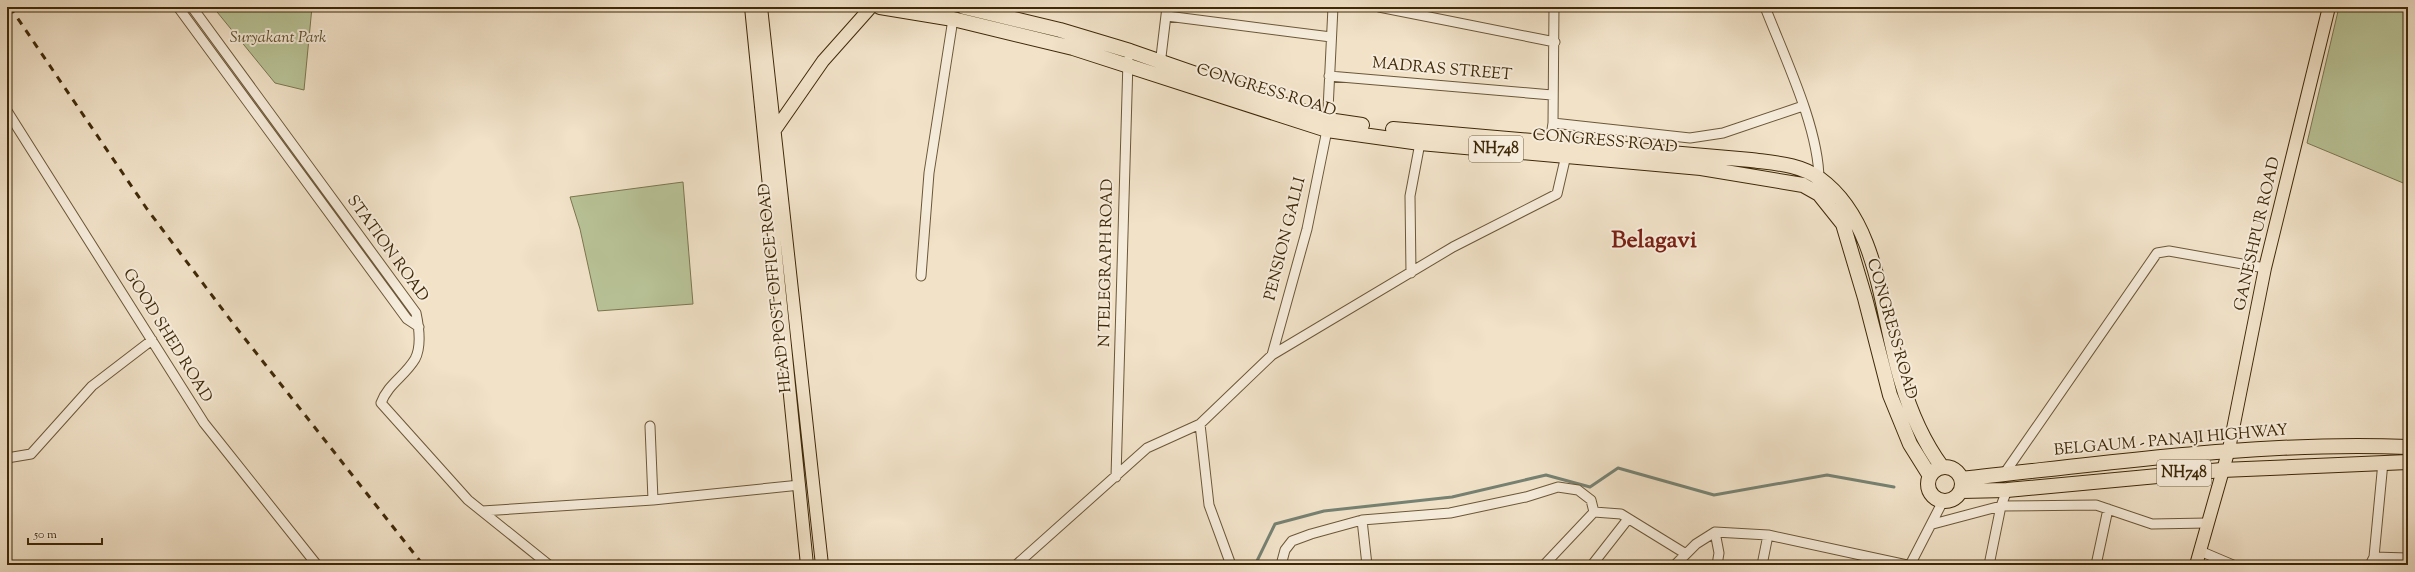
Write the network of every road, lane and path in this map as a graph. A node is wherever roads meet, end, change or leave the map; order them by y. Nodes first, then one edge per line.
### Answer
1 (178, 7) edge
2 (192, 7) edge
3 (750, 7) edge
4 (761, 7) edge
5 (871, 7) edge
6 (880, 7) edge
7 (964, 7) edge
8 (1333, 7) edge
9 (1379, 7) edge
10 (1554, 7) edge
11 (1764, 7) edge
12 (2329, 7) edge
13 (1167, 11) edge
14 (953, 19) junction
15 (1332, 37) junction
16 (1555, 42) junction
17 (1128, 58) junction
18 (1160, 69) junction
19 (1329, 76) junction
20 (1552, 95) junction
21 (1803, 106) junction
22 (7, 111) edge
23 (1553, 123) junction
24 (1328, 125) junction
25 (775, 130) junction
26 (1420, 143) junction
27 (1550, 143) junction
28 (1567, 150) junction
29 (778, 151) junction
30 (764, 153) junction
31 (1819, 178) junction
32 (1819, 194) junction
33 (2265, 268) junction
34 (1411, 273) junction
35 (921, 276) dead end
36 (419, 327) junction
37 (152, 340) junction
38 (1272, 355) junction
39 (1200, 424) junction
40 (650, 426) dead end
41 (2408, 447) edge
42 (2229, 450) junction
43 (7, 458) edge
44 (2383, 462) junction
45 (2408, 462) edge
46 (1942, 467) junction
47 (2222, 470) junction
48 (2004, 474) junction
49 (1116, 476) junction
50 (1930, 476) junction
51 (800, 485) junction
52 (1961, 485) junction
53 (2007, 490) junction
54 (653, 500) junction
55 (1943, 501) junction
56 (2001, 506) junction
57 (2108, 509) junction
58 (482, 511) junction
59 (1594, 512) junction
60 (1628, 519) junction
61 (1362, 520) junction
62 (2207, 523) junction
63 (1933, 524) junction
64 (1715, 532) junction
65 (1768, 535) junction
66 (2200, 551) junction
67 (1686, 554) junction
68 (2408, 558) edge
69 (2372, 561) edge
70 (1230, 564) edge
71 (317, 565) edge
72 (549, 565) edge
73 (807, 565) edge
74 (822, 565) edge
75 (1016, 565) edge
76 (1281, 565) edge
77 (1367, 565) edge
78 (1544, 565) edge
79 (1592, 565) edge
80 (1675, 565) edge
81 (1717, 565) edge
82 (1762, 565) edge
83 (1909, 565) edge
84 (1989, 565) edge
85 (2096, 565) edge
86 (2196, 565) edge
87 (2233, 565) edge

1 - 36 street
2 - 36 street, STATION ROAD
3 - 30 main road, HEAD POST OFFICE ROAD
4 - 25 main road, HEAD POST OFFICE ROAD
5 - 25 main road
6 - 14 highway, CONGRESS ROAD / NH748
7 - 17 highway, CONGRESS ROAD / NH748
8 - 15 street, PENSION GALLI
9 - 16 street
10 - 16 street
11 - 21 street
12 - 33 main road, GANESHPUR ROAD
13 - 15 street
13 - 18 street
14 - 17 highway, CONGRESS ROAD / NH748
14 - 35 street
15 - 19 street, PENSION GALLI
16 - 20 street
17 - 18 highway, CONGRESS ROAD / NH748
17 - 49 street, N TELEGRAPH ROAD
18 - 24 highway, CONGRESS ROAD / NH748
19 - 20 street, MADRAS STREET
19 - 24 street, PENSION GALLI
20 - 23 street
21 - 23 street
21 - 31 street
22 - 37 street, GOOD SHED ROAD
23 - 27 street
24 - 26 highway, CONGRESS ROAD / NH748
24 - 27 highway, CONGRESS ROAD / NH748
24 - 38 street, PENSION GALLI
25 - 29 main road, HEAD POST OFFICE ROAD
26 - 28 highway, CONGRESS ROAD / NH748
26 - 34 street
27 - 28 highway, CONGRESS ROAD / NH748
28 - 31 highway, CONGRESS ROAD / NH748
28 - 32 highway, CONGRESS ROAD / NH748
28 - 34 street
29 - 30 main road
29 - 74 main road, HEAD POST OFFICE ROAD
30 - 51 main road, HEAD POST OFFICE ROAD
31 - 32 street
31 - 46 highway, CONGRESS ROAD / NH748
32 - 50 highway, CONGRESS ROAD / NH748
33 - 42 main road, GANESHPUR ROAD
33 - 48 street
34 - 38 street
36 - 58 street, STATION ROAD
37 - 43 street
37 - 71 street, GOOD SHED ROAD
38 - 39 street
39 - 49 street
39 - 70 street
40 - 54 street
41 - 42 highway, BELGAUM - PANAJI HIGHWAY / NH748
42 - 47 main road, GANESHPUR ROAD
42 - 48 highway, BELGAUM - PANAJI HIGHWAY / NH748
44 - 45 highway, BELGAUM - PANAJI HIGHWAY / NH748
44 - 47 highway, BELGAUM - PANAJI HIGHWAY / NH748
44 - 69 street
46 - 50 highway
46 - 52 highway
47 - 53 highway, BELGAUM - PANAJI HIGHWAY / NH748
47 - 62 main road, GANESHPUR ROAD
48 - 52 highway, BELGAUM - PANAJI HIGHWAY / NH748
49 - 75 street
50 - 55 highway, NH748
51 - 54 street
51 - 73 main road, HEAD POST OFFICE ROAD
52 - 53 highway, BELGAUM - PANAJI HIGHWAY / NH748
52 - 55 highway, NH748
53 - 56 street
54 - 58 street
55 - 63 street
56 - 57 street
56 - 63 street
56 - 84 street
57 - 62 street
57 - 85 street
58 - 72 street, STATION ROAD
59 - 60 street
59 - 61 street
59 - 78 street
60 - 67 street
60 - 79 street
61 - 76 street
61 - 77 street
62 - 66 main road, GANESHPUR ROAD
63 - 83 street
64 - 65 street
64 - 67 street
64 - 81 street
65 - 82 street
65 - 83 street
66 - 86 main road, GANESHPUR ROAD
66 - 87 street
67 - 80 street
68 - 69 street

